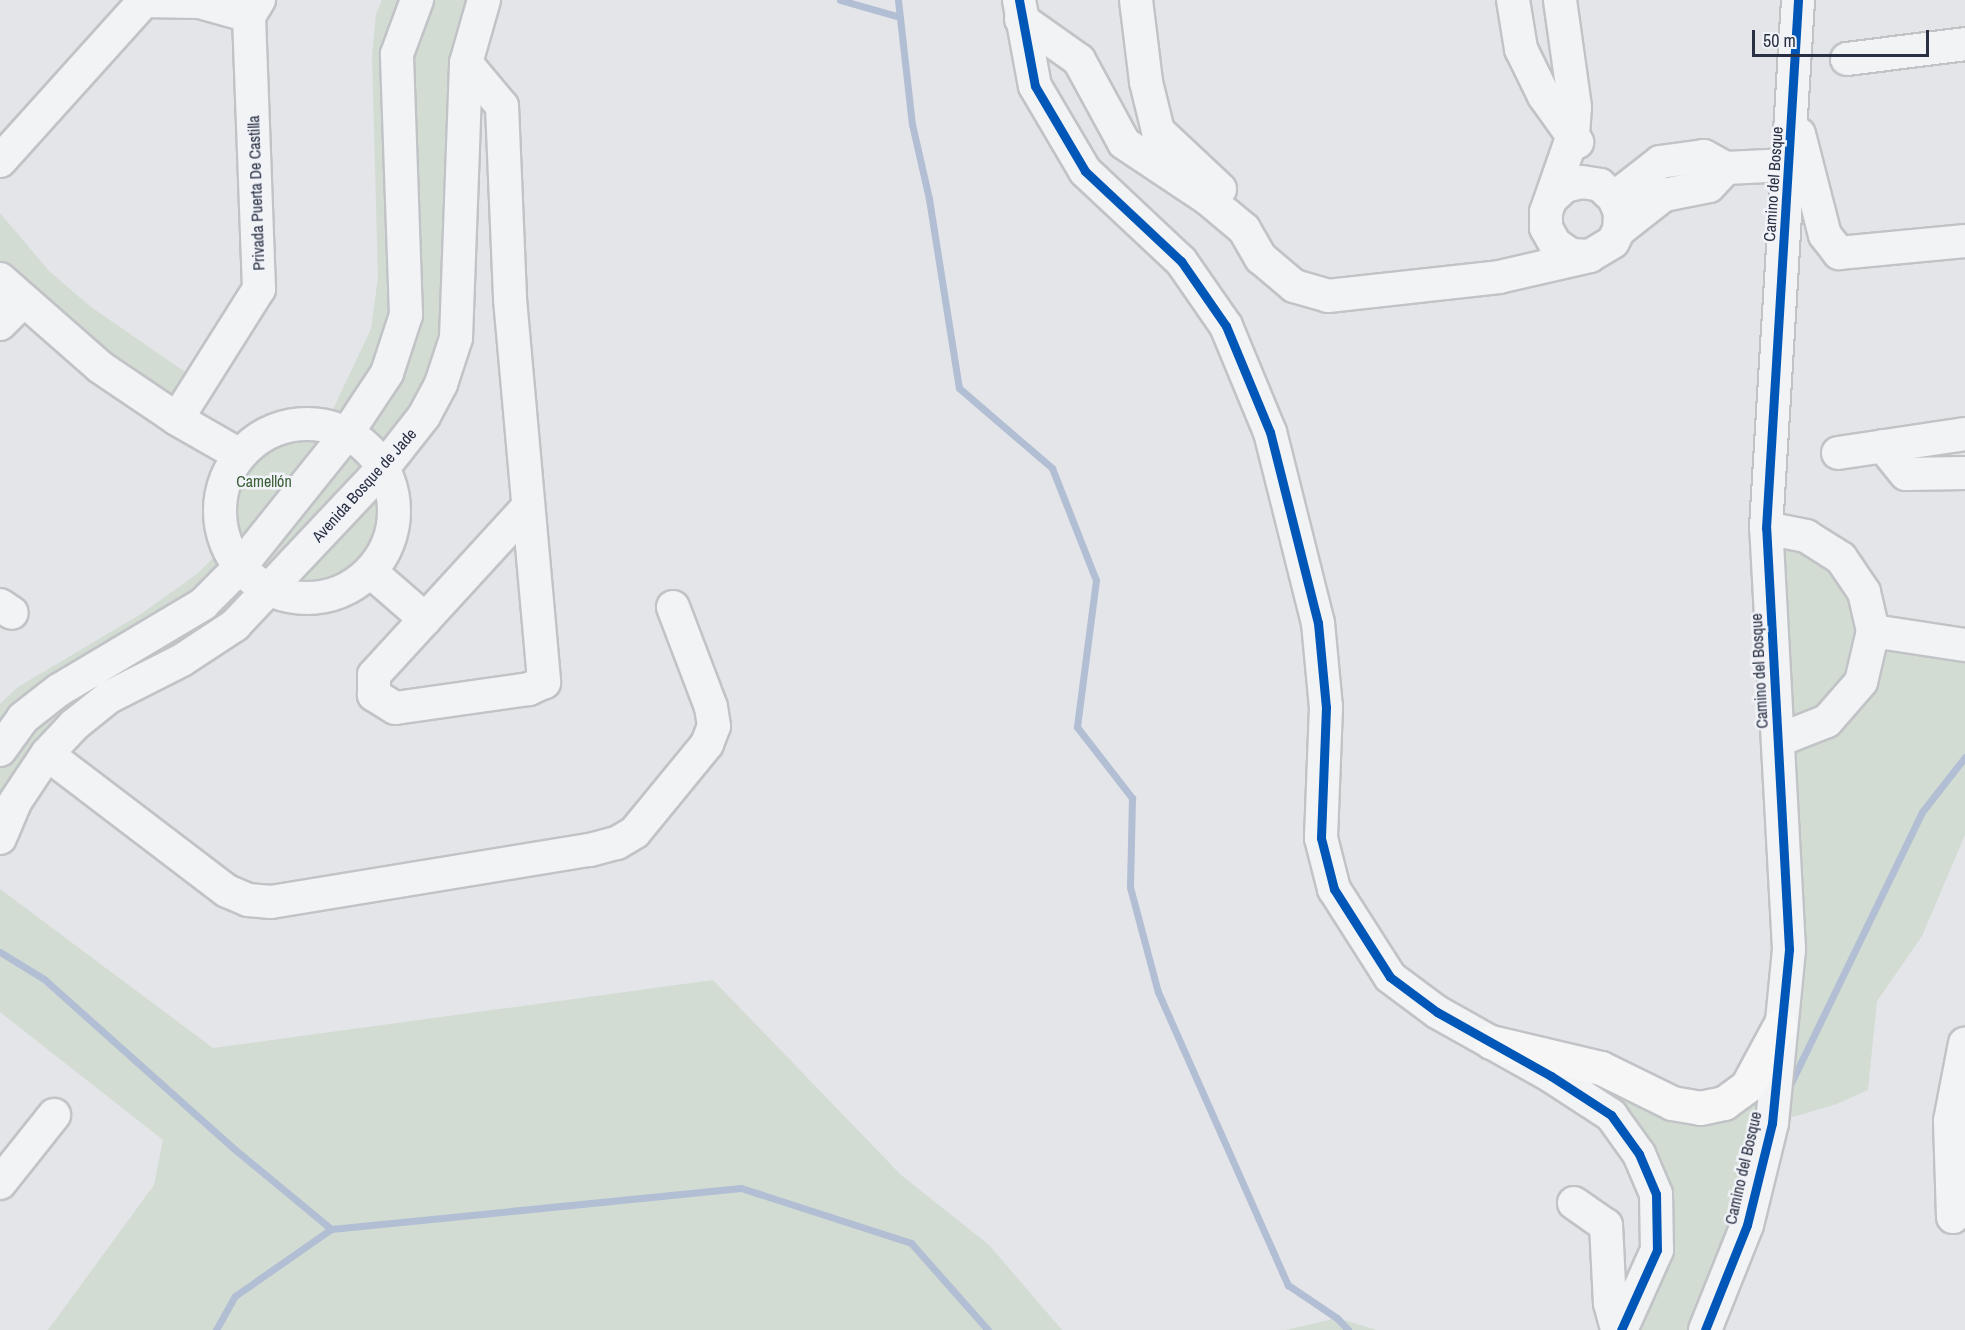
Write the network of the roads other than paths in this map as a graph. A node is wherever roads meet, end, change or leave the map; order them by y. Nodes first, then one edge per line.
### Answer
1 (417, 0) edge
2 (484, 0) edge
3 (1136, 0) edge
4 (1513, 0) edge
5 (1560, 0) edge
6 (1798, 0) edge
7 (254, 8) edge
8 (1020, 9) edge
9 (1965, 44) edge
10 (1847, 59) dead end
11 (466, 63) junction
12 (1794, 114) junction
13 (1573, 135) junction
14 (0, 161) edge
15 (1788, 165) junction
16 (1726, 168) junction
17 (1607, 192) junction
18 (1549, 213) junction
19 (1244, 229) junction
20 (1619, 230) junction
21 (1965, 240) edge
22 (1590, 256) junction
23 (1499, 277) junction
24 (0, 279) edge
25 (22, 302) junction
26 (0, 324) edge
27 (177, 419) junction
28 (348, 432) junction
29 (1965, 434) edge
30 (1883, 446) junction
31 (1838, 453) dead end
32 (238, 454) junction
33 (384, 467) junction
34 (1965, 473) edge
35 (528, 507) junction
36 (1766, 528) junction
37 (239, 568) junction
38 (371, 572) junction
39 (268, 590) junction
40 (673, 607) dead end
41 (425, 619) junction
42 (1873, 632) junction
43 (1965, 645) edge
44 (1779, 740) junction
45 (0, 750) edge
46 (47, 754) junction
47 (10, 787) edge
48 (0, 838) edge
49 (1780, 1025) junction
50 (1491, 1042) junction
51 (1965, 1043) edge
52 (54, 1115) dead end
53 (0, 1183) edge
54 (1574, 1203) dead end
55 (1953, 1217) dead end
56 (1617, 1330) edge
57 (1621, 1330) edge
58 (1705, 1330) edge

1 - 28 street
2 - 11 street, Avenida Bosque de Jade
3 - 19 street
4 - 13 street
5 - 13 street
6 - 12 street, Camino del Bosque
7 - 14 street, Privada Puerta De Castilla
7 - 27 street, Privada Puerta De Castilla
8 - 19 street
8 - 50 street
9 - 10 street
11 - 33 street, Avenida Bosque de Jade
11 - 35 street
12 - 15 street, Camino del Bosque
12 - 21 street
13 - 17 street
13 - 18 street
15 - 16 street
15 - 36 street, Camino del Bosque
16 - 17 street
16 - 20 street
17 - 18 street
17 - 20 street
18 - 22 street
18 - 23 street
19 - 23 street
20 - 22 street
22 - 23 street
24 - 25 street
25 - 26 street
25 - 27 street
27 - 32 street
28 - 32 street
28 - 33 street
28 - 37 street
29 - 30 street
30 - 31 street
30 - 34 street
32 - 37 street
33 - 38 street
33 - 39 street, Avenida Bosque de Jade
35 - 41 street
35 - 41 street
36 - 42 street
36 - 44 street, Camino del Bosque
37 - 39 street
37 - 45 street
38 - 39 street
38 - 41 street
39 - 46 street, Avenida Bosque de Jade
40 - 46 street
42 - 43 street
42 - 44 street
44 - 49 street, Camino del Bosque
46 - 47 street, Avenida Bosque de Jade
47 - 48 street, Avenida Bosque de Jade
49 - 50 main road
49 - 58 street, Camino del Bosque
50 - 57 street
51 - 55 street
52 - 53 street
54 - 56 street

